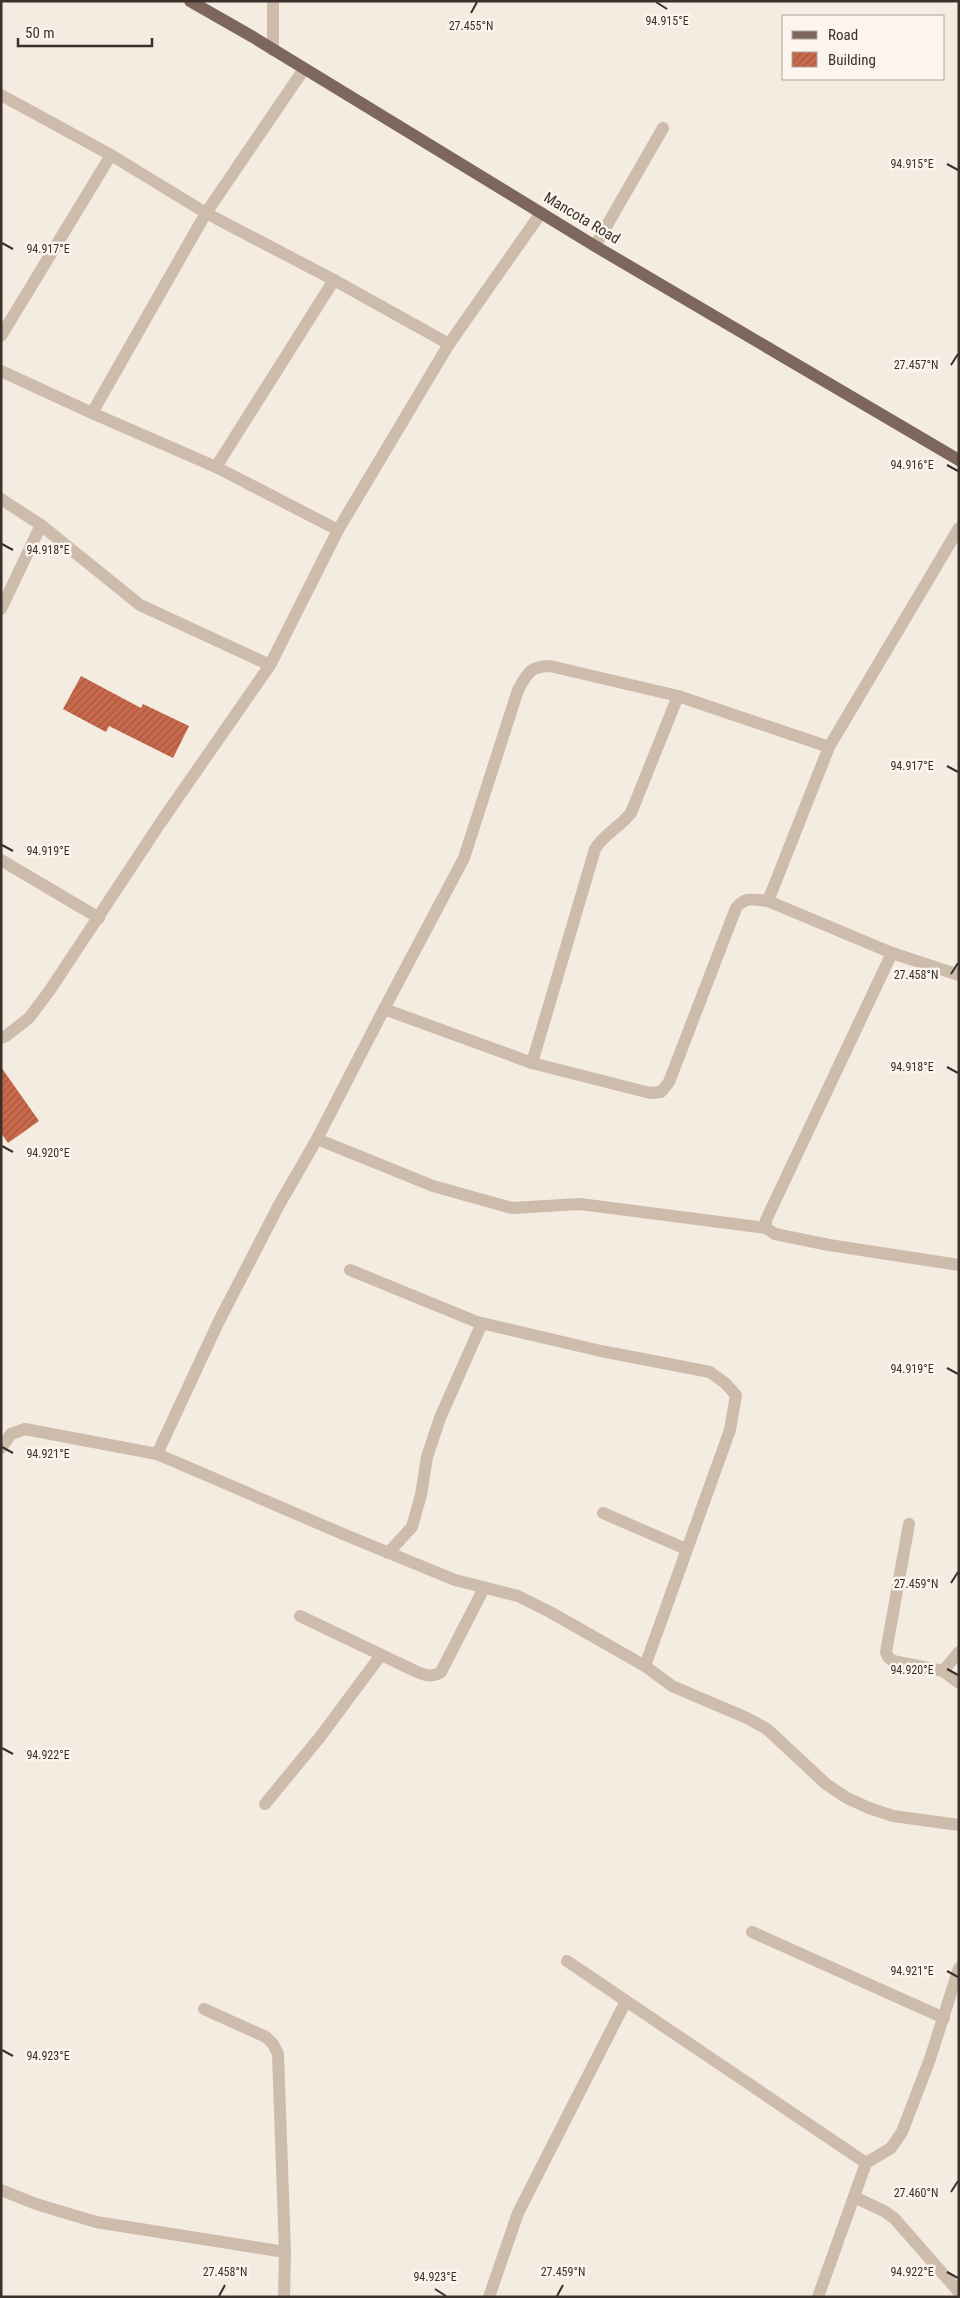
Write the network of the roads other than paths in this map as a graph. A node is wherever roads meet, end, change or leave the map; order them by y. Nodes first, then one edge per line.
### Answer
1 (190, 1) edge
2 (273, 1) edge
3 (273, 50) junction
4 (304, 69) junction
5 (5, 97) edge
6 (1, 110) edge
7 (662, 128) dead end
8 (110, 155) junction
9 (206, 213) junction
10 (541, 213) junction
11 (596, 246) junction
12 (334, 280) junction
13 (1, 336) edge
14 (449, 344) junction
15 (1, 371) edge
16 (92, 413) junction
17 (959, 460) edge
18 (216, 467) junction
19 (1, 499) edge
20 (41, 525) junction
21 (959, 528) edge
22 (338, 530) junction
23 (1, 609) edge
24 (270, 665) junction
25 (678, 696) junction
26 (829, 747) junction
27 (1, 860) edge
28 (768, 902) junction
29 (98, 918) junction
30 (892, 953) junction
31 (959, 975) edge
32 (384, 1009) junction
33 (1, 1038) edge
34 (532, 1063) junction
35 (317, 1139) junction
36 (766, 1228) junction
37 (959, 1265) edge
38 (350, 1270) dead end
39 (482, 1323) junction
40 (1, 1448) edge
41 (157, 1454) junction
42 (603, 1514) dead end
43 (909, 1524) dead end
44 (686, 1549) junction
45 (388, 1553) junction
46 (484, 1588) junction
47 (300, 1616) dead end
48 (959, 1652) edge
49 (381, 1655) junction
50 (645, 1666) junction
51 (943, 1671) junction
52 (959, 1683) edge
53 (265, 1804) dead end
54 (959, 1824) edge
55 (752, 1932) dead end
56 (567, 1961) dead end
57 (959, 1968) edge
58 (626, 2001) junction
59 (204, 2009) dead end
60 (944, 2018) junction
61 (866, 2163) junction
62 (1, 2190) edge
63 (854, 2197) junction
64 (285, 2252) junction
65 (959, 2292) edge
66 (284, 2297) edge
67 (490, 2297) edge
68 (818, 2297) edge

1 - 3 main road, Mancota Road
2 - 3 street
3 - 4 main road, Mancota Road
4 - 9 street
4 - 10 main road, Mancota Road
5 - 6 street
5 - 8 street
7 - 11 street
8 - 9 street
8 - 13 street
9 - 12 street
9 - 16 street
10 - 11 main road, Mancota Road
10 - 14 street
11 - 17 main road, Mancota Road
12 - 14 street
12 - 18 street
14 - 22 street
15 - 16 street
16 - 18 street
18 - 22 street
19 - 20 street
20 - 23 street
20 - 24 street
21 - 26 street
22 - 24 street
24 - 29 street
25 - 26 street
25 - 32 street
25 - 34 street
26 - 28 street
27 - 29 street
28 - 30 street
28 - 34 street
29 - 33 street
30 - 31 street
30 - 36 street
32 - 34 street
32 - 35 street
35 - 36 street
35 - 41 street
36 - 37 street
38 - 39 street
39 - 44 street
39 - 45 street
40 - 41 street
41 - 45 street
42 - 44 street
43 - 51 street
44 - 50 street
45 - 46 street
46 - 49 street
46 - 50 street
47 - 49 street
48 - 51 street
49 - 53 street
50 - 54 street
51 - 52 street
55 - 60 street
56 - 58 street
57 - 60 street
58 - 61 street
58 - 67 street
59 - 64 street
60 - 61 street
61 - 63 street
62 - 64 street
63 - 65 street
63 - 68 street
64 - 66 street

